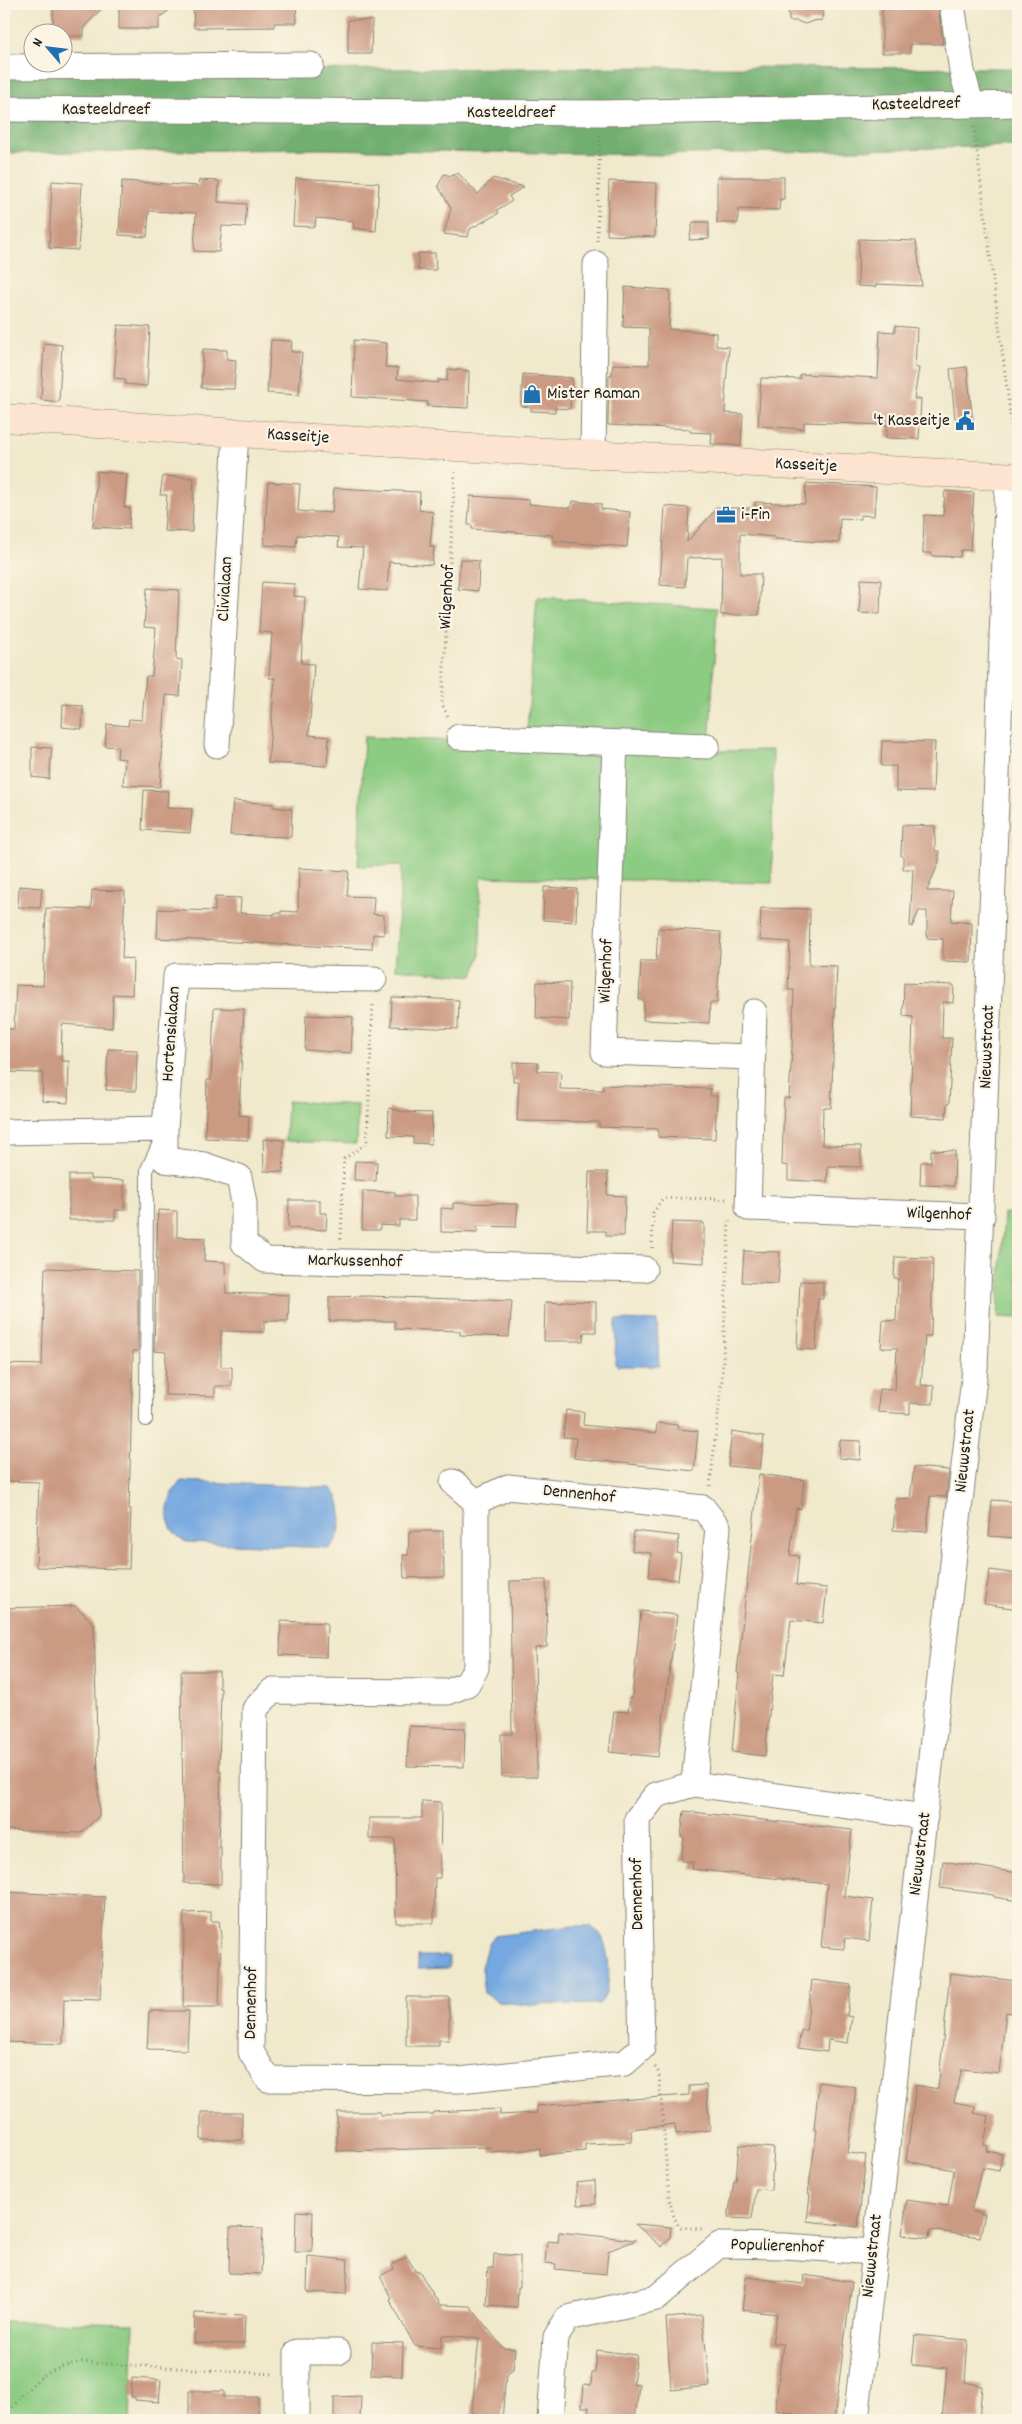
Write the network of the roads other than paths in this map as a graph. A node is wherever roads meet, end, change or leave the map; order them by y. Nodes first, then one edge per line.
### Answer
1 (952, 4) edge
2 (311, 65) dead end
3 (4, 67) edge
4 (971, 104) junction
5 (1018, 104) edge
6 (4, 109) edge
7 (596, 264) road end
8 (4, 418) edge
9 (236, 433) junction
10 (593, 454) junction
11 (1013, 477) edge
12 (459, 737) road end
13 (615, 743) junction
14 (217, 745) dead end
15 (707, 746) dead end
16 (374, 979) road end
17 (754, 1012) dead end
18 (752, 1057) junction
19 (165, 1129) junction
20 (4, 1132) edge
21 (982, 1216) junction
22 (644, 1269) road end
23 (146, 1420) dead end
24 (453, 1482) dead end
25 (476, 1502) junction
26 (694, 1784) junction
27 (925, 1817) junction
28 (874, 2252) junction
29 (338, 2352) dead end
30 (297, 2420) edge
31 (550, 2420) edge
32 (856, 2420) edge

1 - 4 street
2 - 3 street
4 - 5 street, Kasteeldreef
4 - 6 street, Kasteeldreef
7 - 10 street
8 - 9 street, Kasseitje
9 - 10 street, Kasseitje
9 - 14 street, Clivialaan
10 - 11 street, Kasseitje
11 - 21 street, Nieuwstraat
12 - 13 street
13 - 15 street
13 - 18 street, Wilgenhof
16 - 19 street, Hortensialaan
17 - 18 street, Wilgenhof
18 - 21 street, Wilgenhof
19 - 20 street
19 - 22 street, Markussenhof
19 - 23 lane
21 - 27 street, Nieuwstraat
24 - 25 street
25 - 26 street, Dennenhof
25 - 26 street, Dennenhof
26 - 27 street, Dennenhof
27 - 28 street, Nieuwstraat
28 - 31 street, Populierenhof
28 - 32 street, Nieuwstraat
29 - 30 street

